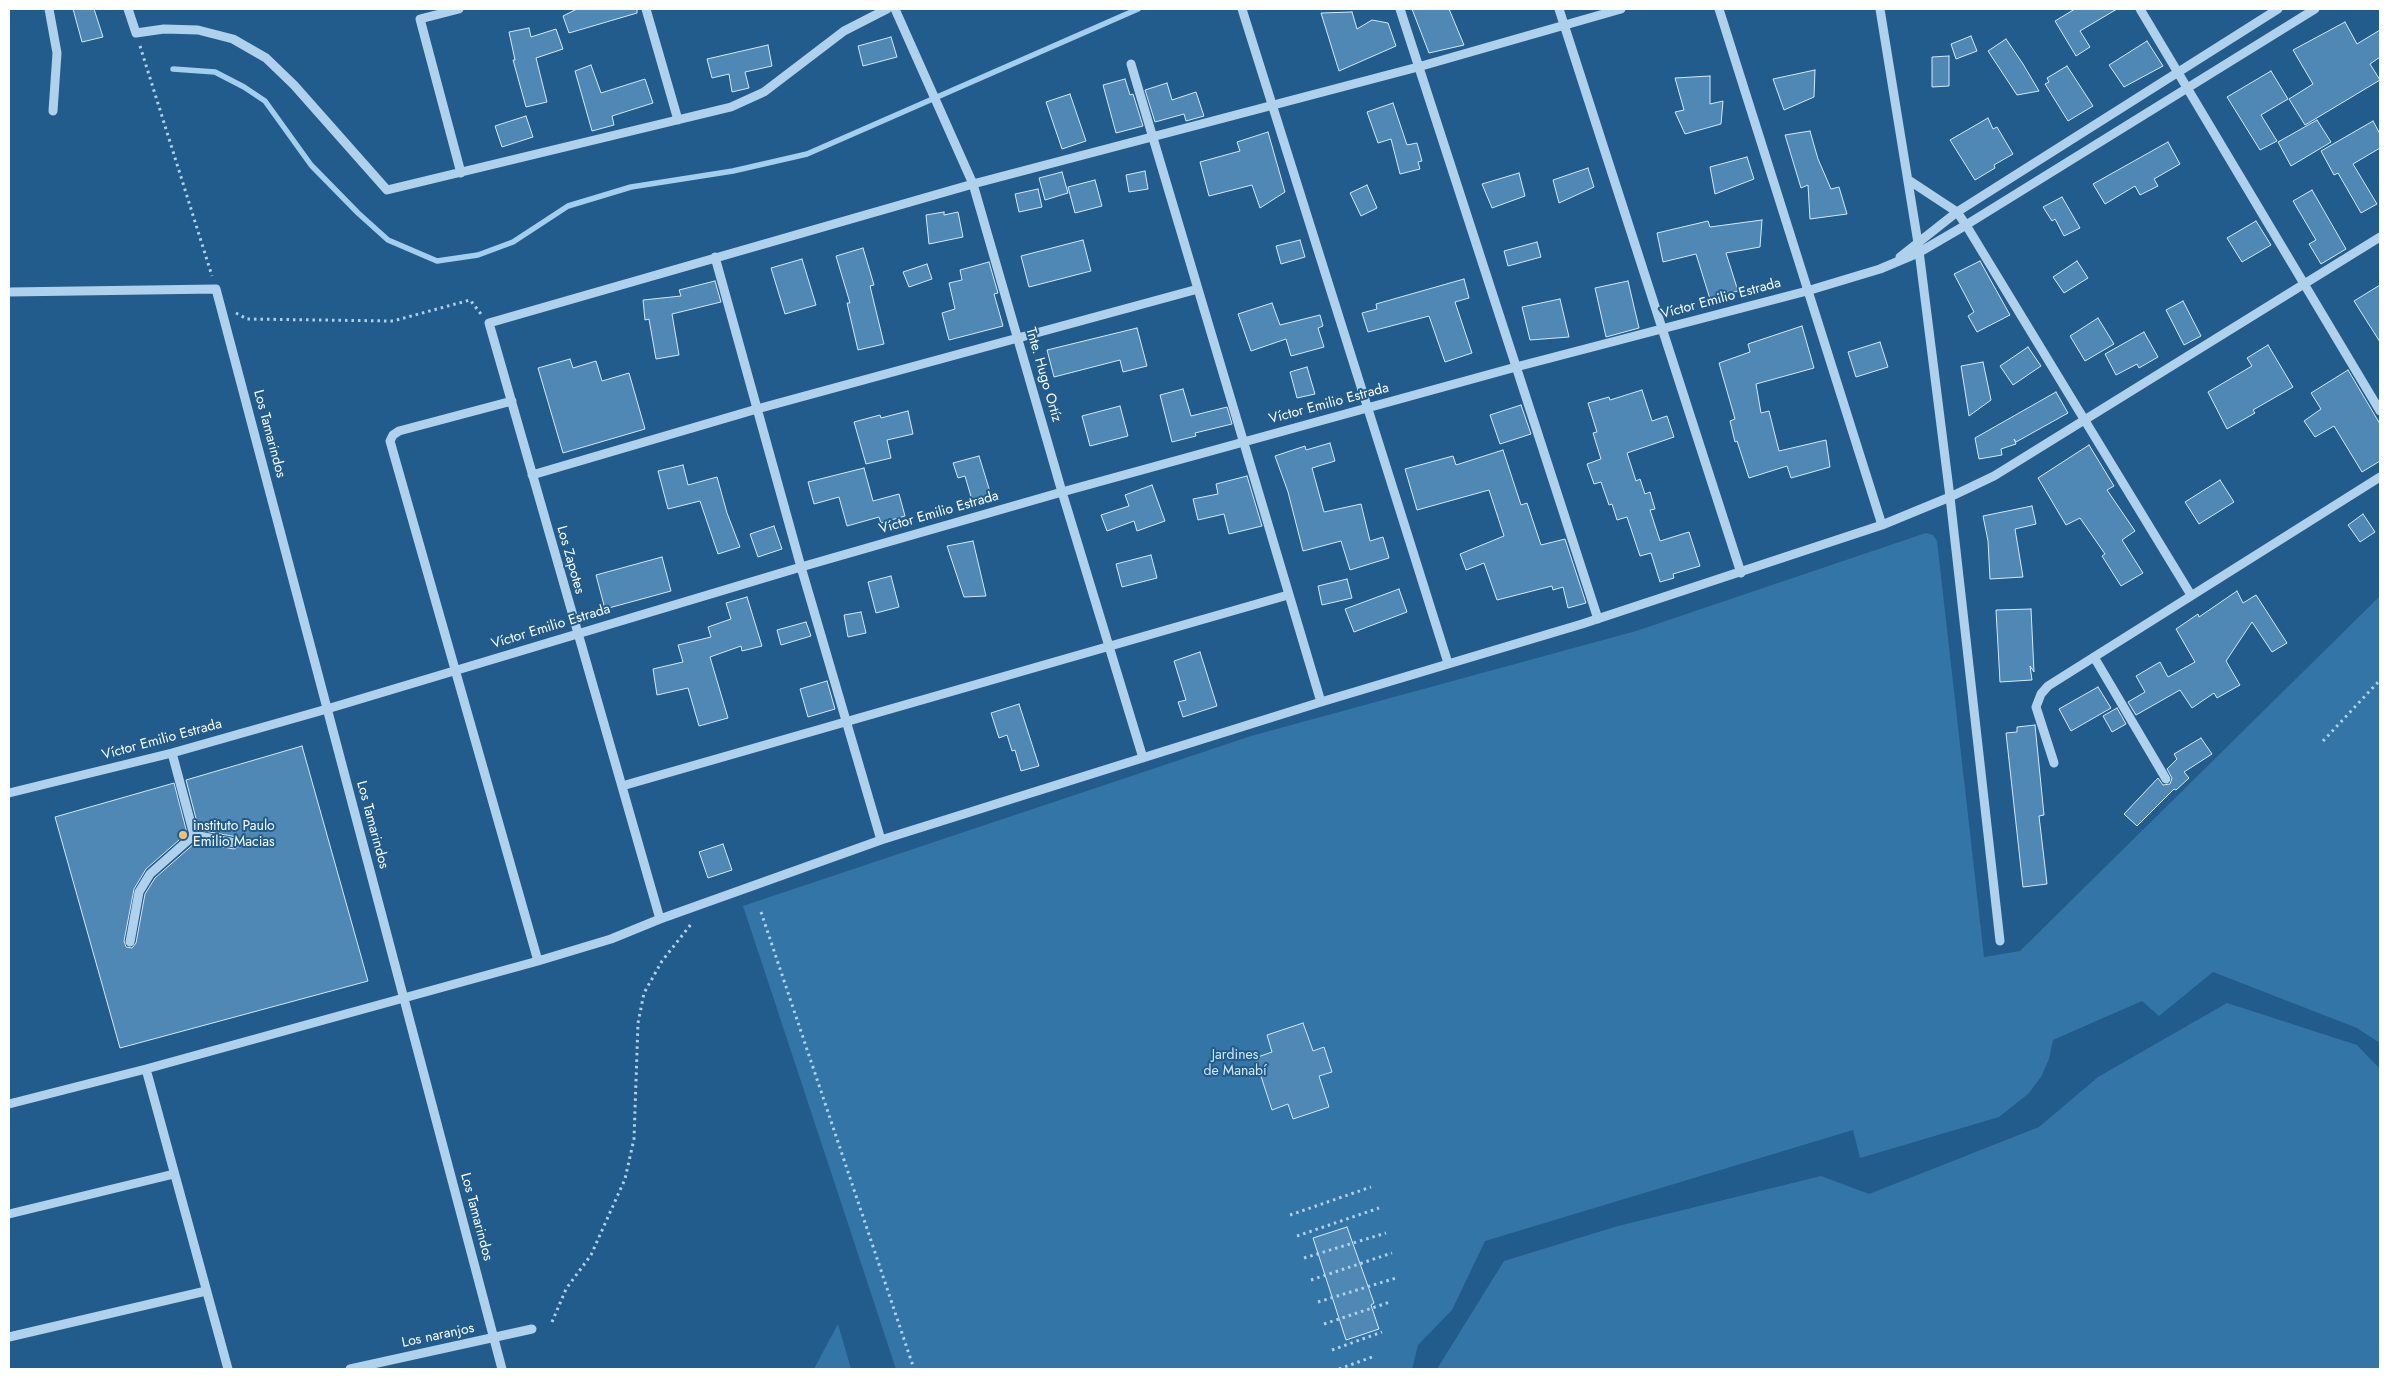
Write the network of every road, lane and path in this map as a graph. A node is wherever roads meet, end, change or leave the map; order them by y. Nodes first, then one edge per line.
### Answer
1 (49, 9) edge
2 (128, 9) edge
3 (459, 9) edge
4 (646, 9) edge
5 (887, 9) edge
6 (896, 9) edge
7 (1242, 9) edge
8 (1400, 9) edge
9 (1559, 9) edge
10 (1620, 9) edge
11 (1719, 9) edge
12 (1880, 9) edge
13 (2140, 9) edge
14 (2278, 9) edge
15 (2315, 9) edge
16 (1564, 25) junction
17 (136, 33) junction
18 (1132, 64) dead end
19 (1418, 66) junction
20 (2177, 71) junction
21 (2186, 88) junction
22 (1273, 105) junction
23 (53, 110) dead end
24 (678, 120) junction
25 (1153, 137) junction
26 (461, 173) junction
27 (1910, 181) junction
28 (973, 184) junction
29 (1957, 212) junction
30 (1966, 225) junction
31 (2380, 237) edge
32 (1918, 248) junction
33 (715, 257) junction
34 (2305, 284) junction
35 (216, 289) junction
36 (1198, 289) junction
37 (1807, 291) junction
38 (9, 292) edge
39 (220, 304) junction
40 (490, 323) junction
41 (1663, 329) junction
42 (1018, 338) junction
43 (1516, 368) junction
44 (512, 401) junction
45 (1367, 408) junction
46 (757, 409) junction
47 (2380, 411) edge
48 (2085, 421) junction
49 (1242, 442) junction
50 (532, 475) junction
51 (2380, 476) edge
52 (1062, 492) junction
53 (1950, 497) junction
54 (1882, 525) junction
55 (801, 567) junction
56 (1741, 573) junction
57 (1288, 595) junction
58 (2191, 595) junction
59 (1598, 619) junction
60 (577, 634) junction
61 (1108, 646) junction
62 (2094, 657) junction
63 (1448, 663) junction
64 (454, 671) junction
65 (2380, 680) edge
66 (1321, 702) junction
67 (327, 709) junction
68 (847, 721) junction
69 (2323, 741) dead end
70 (172, 753) junction
71 (1143, 758) junction
72 (2054, 763) dead end
73 (2166, 779) dead end
74 (622, 786) junction
75 (9, 793) edge
76 (194, 835) junction
77 (881, 840) junction
78 (235, 843) dead end
79 (707, 903) junction
80 (761, 912) dead end
81 (660, 919) junction
82 (2000, 941) dead end
83 (130, 942) dead end
84 (538, 961) junction
85 (404, 998) junction
86 (146, 1069) junction
87 (9, 1104) edge
88 (174, 1174) junction
89 (1372, 1187) dead end
90 (1378, 1208) dead end
91 (9, 1214) edge
92 (1290, 1215) dead end
93 (1386, 1232) dead end
94 (1297, 1236) dead end
95 (1392, 1253) dead end
96 (1304, 1258) dead end
97 (1396, 1278) dead end
98 (1312, 1280) dead end
99 (206, 1291) junction
100 (1318, 1302) dead end
101 (1390, 1302) dead end
102 (552, 1322) dead end
103 (1324, 1324) dead end
104 (532, 1328) dead end
105 (1382, 1332) dead end
106 (9, 1337) edge
107 (494, 1337) junction
108 (1332, 1350) dead end
109 (1375, 1356) dead end
110 (228, 1369) edge
111 (350, 1369) edge
112 (502, 1369) edge
113 (914, 1369) edge
114 (1339, 1369) edge

1 - 23 street
2 - 17 street
3 - 26 street
4 - 24 street
5 - 24 street
6 - 28 street, Tnte. Hugo Ortíz
7 - 22 street
8 - 19 street
9 - 16 street
10 - 16 street
11 - 37 street
12 - 27 street
13 - 20 street
14 - 20 street
15 - 21 street
16 - 19 street
16 - 41 street
17 - 26 street
17 - 35 path
18 - 25 street
19 - 22 street
19 - 43 street
20 - 21 street
20 - 29 street
21 - 30 street
21 - 34 street
22 - 25 street
22 - 45 street
24 - 26 street
25 - 28 street
25 - 36 street
27 - 29 street
27 - 32 street
28 - 33 street
28 - 42 street, Tnte. Hugo Ortíz
29 - 30 street
29 - 32 street
30 - 32 street
30 - 48 street
31 - 34 street
32 - 37 street, Víctor Emilio Estrada
32 - 53 street
33 - 40 street
33 - 46 street
34 - 47 street
34 - 48 street
35 - 38 street
35 - 39 street, Los Tamarindos
36 - 42 street
36 - 49 street
37 - 41 street, Víctor Emilio Estrada
37 - 54 street
39 - 40 path
39 - 67 street, Los Tamarindos
40 - 44 street, Los Zapotes
41 - 43 street, Víctor Emilio Estrada
41 - 56 street
42 - 46 street
42 - 52 street, Tnte. Hugo Ortíz
43 - 45 street, Víctor Emilio Estrada
43 - 59 street
44 - 50 street, Los Zapotes
44 - 64 street
45 - 49 street, Víctor Emilio Estrada
45 - 63 street
46 - 50 street
46 - 55 street
48 - 53 street
48 - 58 street
49 - 52 street, Víctor Emilio Estrada
49 - 57 street
50 - 60 street, Los Zapotes
51 - 58 street
52 - 55 street, Víctor Emilio Estrada
52 - 61 street, Tnte. Hugo Ortíz
53 - 54 street
53 - 82 street
54 - 56 street
55 - 60 street, Víctor Emilio Estrada
55 - 68 street
56 - 59 street
57 - 61 street
57 - 66 street
58 - 62 street
59 - 63 street
60 - 64 street, Víctor Emilio Estrada
60 - 74 street, Los Zapotes
61 - 68 street
61 - 71 street, Tnte. Hugo Ortíz
62 - 72 street
62 - 73 street
63 - 66 street
64 - 67 street, Víctor Emilio Estrada
64 - 84 street
65 - 69 path
66 - 71 street
67 - 70 street, Víctor Emilio Estrada
67 - 85 street, Los Tamarindos
68 - 74 street
68 - 77 street
70 - 75 street, Víctor Emilio Estrada
70 - 76 street
71 - 77 street
74 - 81 street, Los Zapotes
76 - 78 street
76 - 83 street
77 - 79 street
79 - 81 street
79 - 102 path
80 - 113 path
81 - 84 street
84 - 85 street
85 - 86 street
85 - 107 street, Los Tamarindos
86 - 87 street
86 - 88 street
88 - 91 street
88 - 99 street
89 - 92 path
90 - 94 path
93 - 96 path
95 - 98 path
97 - 100 path
99 - 106 street
99 - 110 street
101 - 103 path
104 - 107 street, Los naranjos
105 - 108 path
107 - 111 street, Los naranjos
107 - 112 street, Los Tamarindos
109 - 114 path

